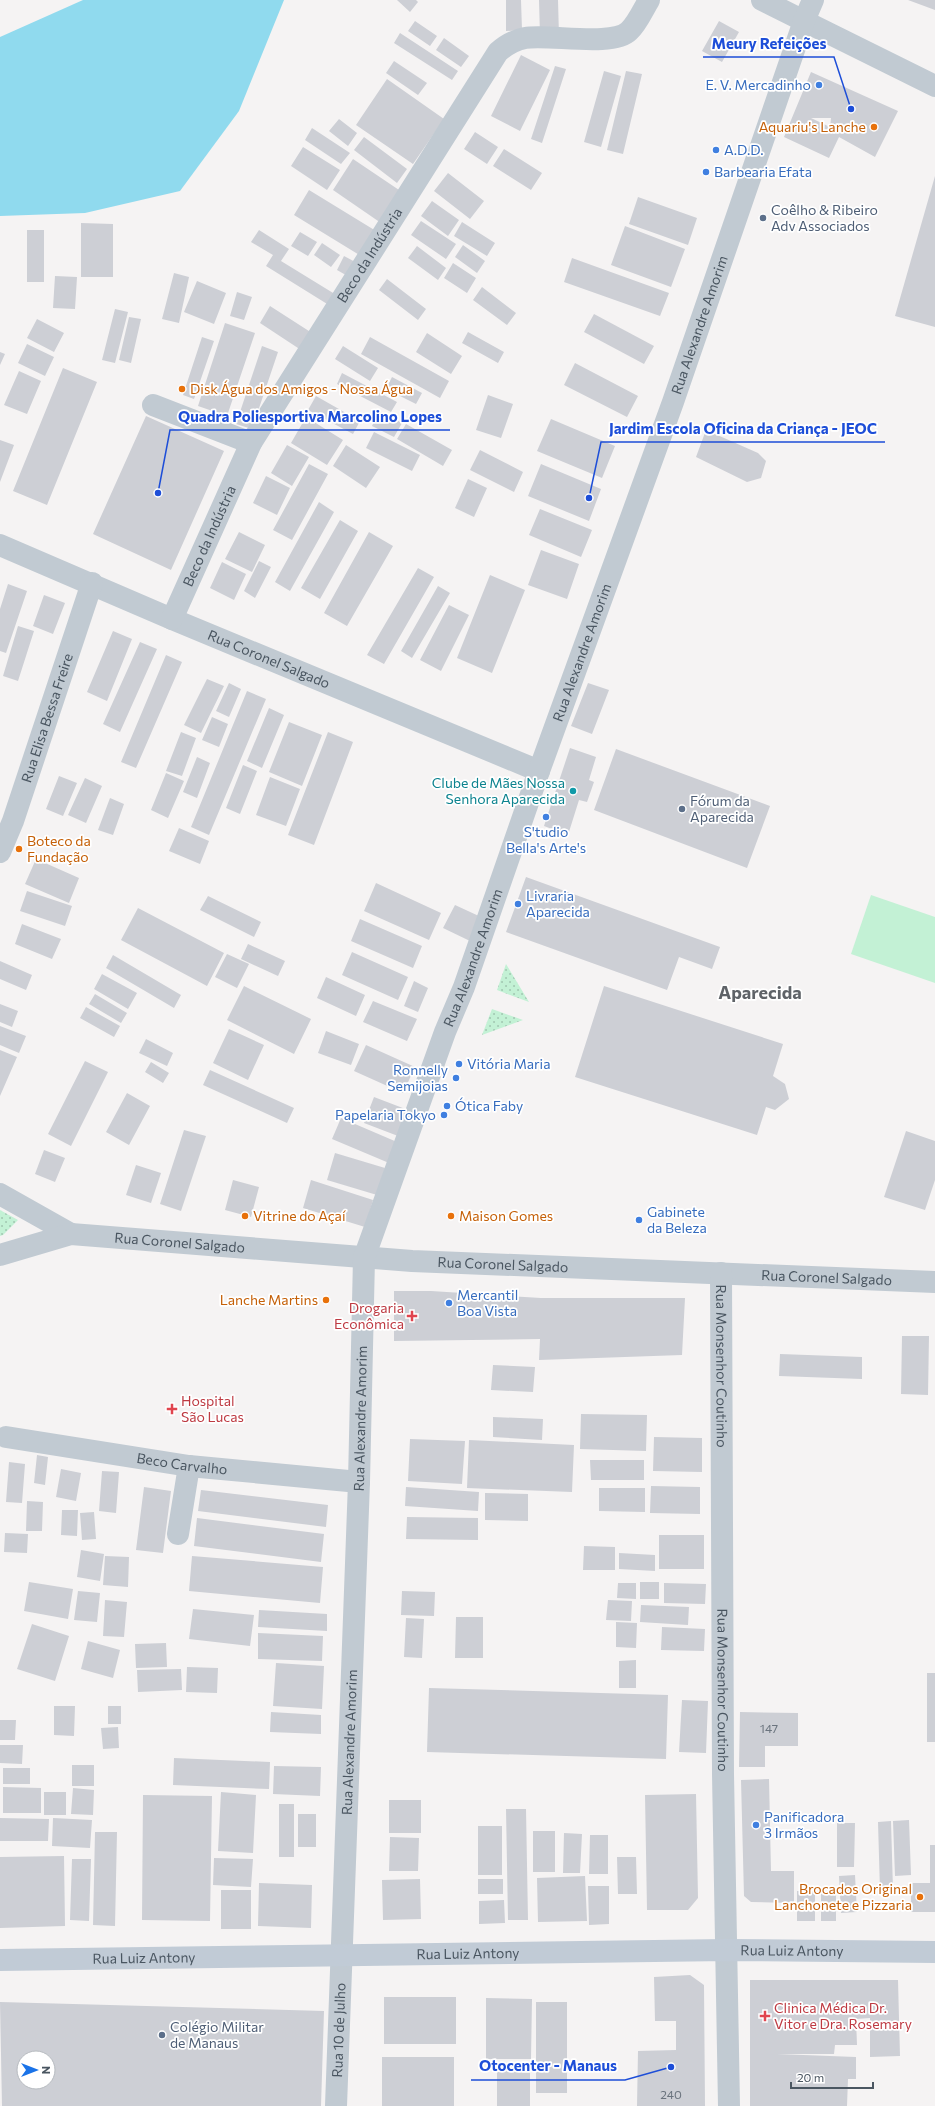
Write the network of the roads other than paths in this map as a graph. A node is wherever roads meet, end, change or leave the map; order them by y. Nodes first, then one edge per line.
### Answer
1 (649, 0) edge
2 (762, 0) edge
3 (813, 0) edge
4 (797, 12) edge
5 (935, 86) edge
6 (153, 406) dead end
7 (251, 443) junction
8 (0, 545) edge
9 (92, 583) junction
10 (172, 619) junction
11 (539, 771) junction
12 (0, 852) edge
13 (0, 1194) edge
14 (71, 1234) junction
15 (0, 1256) edge
16 (364, 1258) junction
17 (720, 1273) junction
18 (935, 1282) edge
19 (6, 1437) dead end
20 (188, 1466) junction
21 (359, 1482) junction
22 (178, 1534) dead end
23 (727, 1950) junction
24 (935, 1952) edge
25 (341, 1955) junction
26 (0, 1960) edge
27 (336, 2106) edge
28 (728, 2106) edge

1 - 7 street, Beco da Indústria
2 - 4 street
3 - 4 street, Rua Alexandre Amorim
4 - 5 street
4 - 11 street, Rua Alexandre Amorim
6 - 7 street
7 - 10 street, Beco da Indústria
8 - 9 street, Rua Coronel Salgado
9 - 10 street, Rua Coronel Salgado
9 - 12 street, Rua Elisa Bessa Freire
10 - 11 street, Rua Coronel Salgado
11 - 16 street, Rua Alexandre Amorim
13 - 14 street
14 - 15 street
14 - 16 street, Rua Coronel Salgado
16 - 17 street, Rua Coronel Salgado
16 - 21 street, Rua Alexandre Amorim
17 - 18 street, Rua Coronel Salgado
17 - 23 street, Rua Monsenhor Coutinho
19 - 20 street, Beco Carvalho
20 - 21 street, Beco Carvalho
20 - 22 street
21 - 25 street, Rua Alexandre Amorim
23 - 24 main road, Rua Luiz Antony
23 - 25 main road, Rua Luiz Antony
23 - 28 street, Rua Monsenhor Coutinho
25 - 26 main road, Rua Luiz Antony
25 - 27 street, Rua 10 de Julho

